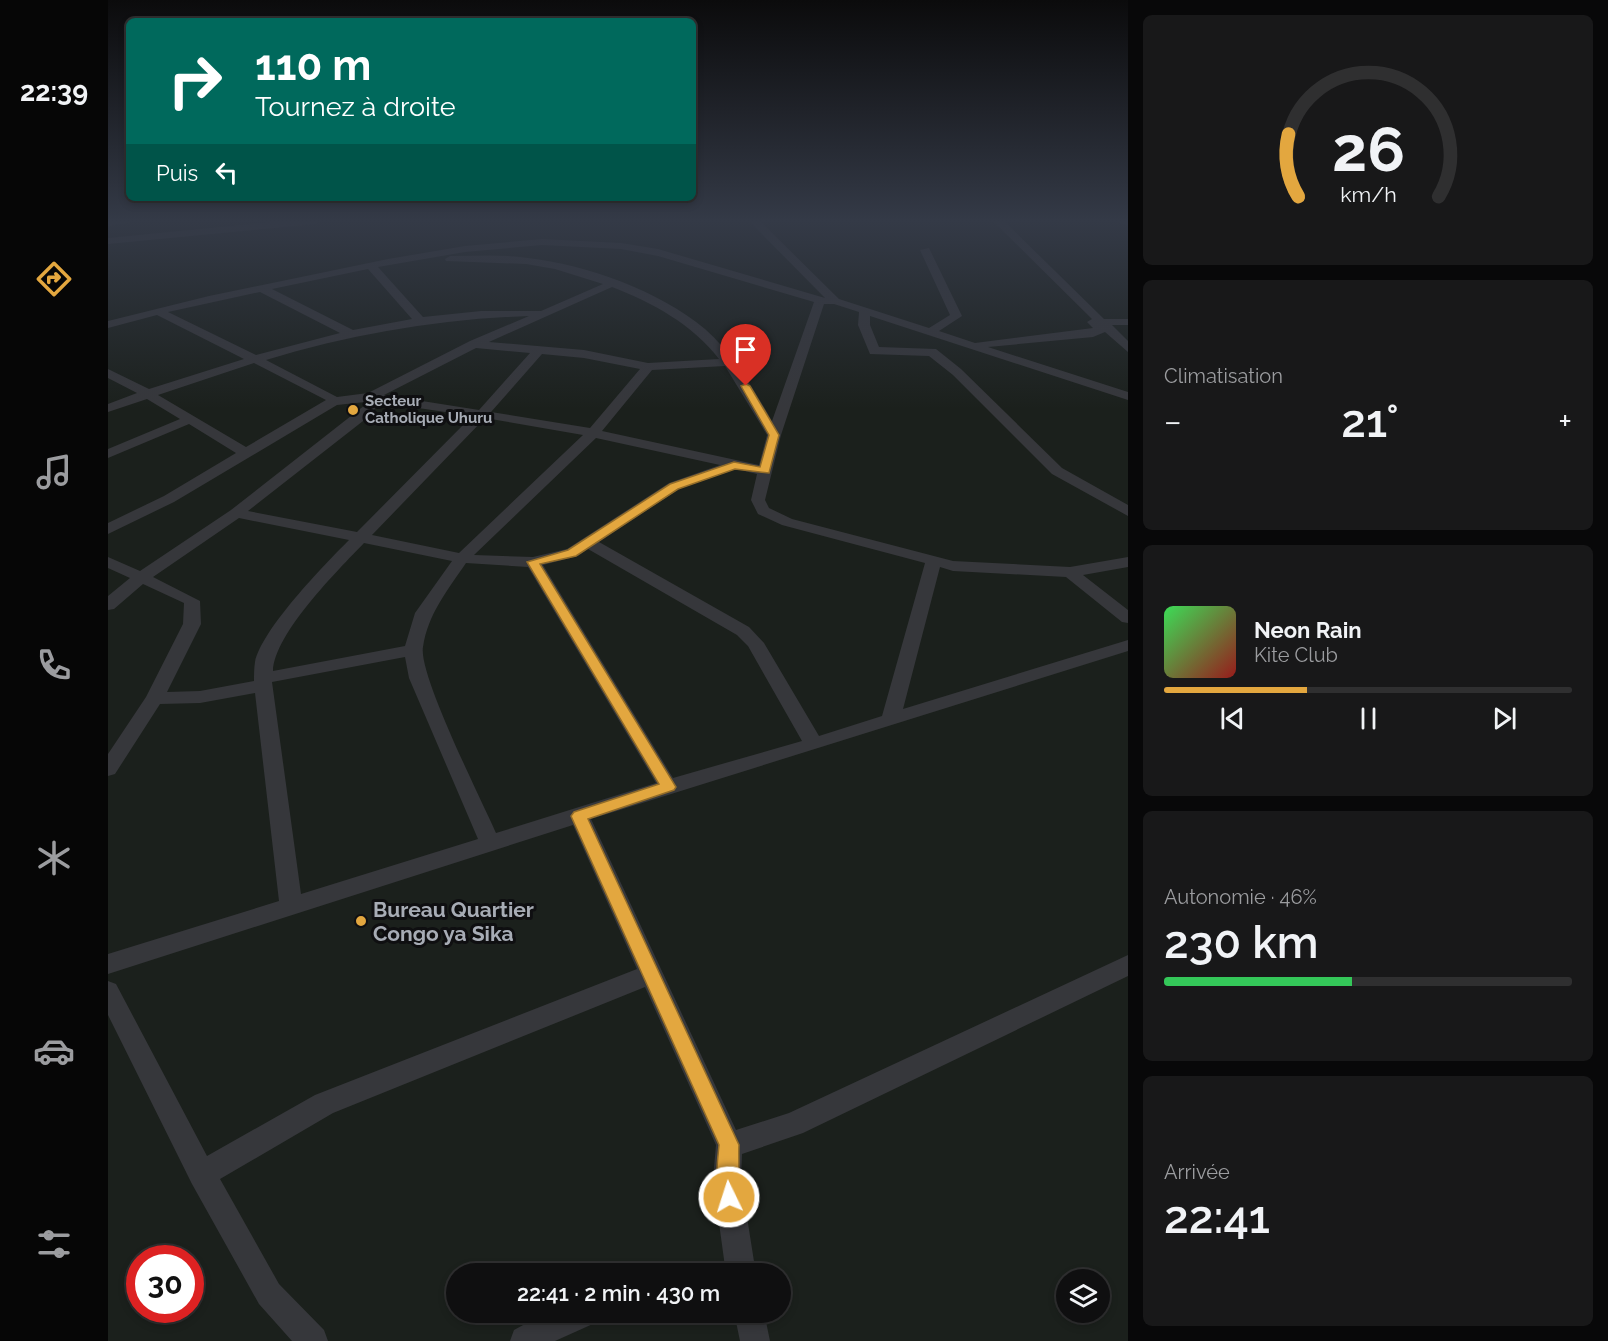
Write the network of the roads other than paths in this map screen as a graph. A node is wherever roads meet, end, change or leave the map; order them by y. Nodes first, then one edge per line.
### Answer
1 (281, 284) edge
2 (386, 284) edge
3 (611, 284) joint
4 (772, 284) edge
5 (818, 284) edge
6 (941, 284) edge
7 (1061, 284) edge
8 (262, 288) junction
9 (835, 301) junction
10 (819, 303) junction
11 (157, 311) junction
12 (544, 312) junction
13 (864, 313) junction
14 (419, 320) junction
15 (1099, 322) junction
16 (1128, 322) edge
17 (108, 325) edge
18 (931, 331) junction
19 (351, 334) junction
20 (474, 344) junction
21 (973, 344) junction
22 (1128, 348) edge
23 (538, 350) junction
24 (255, 360) junction
25 (726, 362) junction
26 (648, 367) junction
27 (108, 373) edge
28 (148, 394) junction
29 (1128, 396) edge
30 (371, 397) junction
31 (334, 401) junction
32 (108, 408) edge
33 (482, 414) junction
34 (188, 420) junction
35 (593, 433) junction
36 (774, 435) junction
37 (244, 453) junction
38 (108, 454) edge
39 (734, 465) junction
40 (765, 471) junction
41 (1128, 511) edge
42 (236, 513) junction
43 (108, 529) edge
44 (360, 536) junction
45 (589, 543) junction
46 (462, 558) junction
47 (108, 562) edge
48 (533, 562) junction
49 (933, 562) junction
50 (1128, 562) edge
51 (1070, 572) junction
52 (140, 578) junction
53 (108, 605) edge
54 (1128, 618) edge
55 (1128, 645) edge
56 (413, 650) junction
57 (263, 681) junction
58 (155, 698) junction
59 (891, 718) junction
60 (814, 744) junction
61 (108, 769) edge
62 (668, 787) junction
63 (579, 816) junction
64 (490, 843) junction
65 (291, 906) junction
66 (108, 964) edge
67 (1128, 965) edge
68 (652, 974) junction
69 (108, 991) edge
70 (729, 1145) junction
71 (202, 1174) junction
72 (739, 1263) edge
73 (558, 1323) edge
74 (751, 1323) edge
75 (313, 1341) edge
76 (525, 1341) edge
77 (755, 1341) edge

1 - 8 street
2 - 14 street
3 - 12 street
3 - 25 street
4 - 10 street
5 - 9 street
6 - 18 street
7 - 15 street
8 - 11 street
8 - 19 street
9 - 10 street
9 - 13 street
10 - 36 street
11 - 17 street
11 - 24 street
12 - 14 street
12 - 20 street
13 - 18 street
13 - 41 street
14 - 19 street
15 - 16 street
15 - 21 street
15 - 22 street
18 - 21 street
19 - 24 street
20 - 23 street
20 - 30 street
21 - 29 street
23 - 26 street
23 - 33 street
24 - 28 street
24 - 31 street
25 - 26 street
25 - 36 street
26 - 35 street
27 - 28 street
28 - 32 street
28 - 34 street
30 - 31 street
30 - 33 street
30 - 42 street
31 - 37 street
33 - 35 street
33 - 44 street
34 - 37 street
34 - 38 street
35 - 39 street
35 - 46 street
36 - 40 street
37 - 43 street
39 - 40 street
39 - 45 street
40 - 49 street
42 - 44 street
42 - 52 street
44 - 46 street
44 - 57 street
45 - 48 street
45 - 60 street
46 - 48 street
46 - 56 street
47 - 52 street
48 - 62 street
49 - 51 street
49 - 59 street
50 - 51 street
51 - 54 street
52 - 53 street
52 - 58 street
55 - 59 street
56 - 57 street
56 - 64 street
57 - 58 street
57 - 65 street
58 - 61 street
59 - 60 street
60 - 62 street
62 - 63 street
63 - 64 street
63 - 68 street
64 - 65 street
65 - 66 street
67 - 70 street
68 - 70 street
68 - 71 street
69 - 71 street
70 - 72 street
71 - 75 street
73 - 76 street
74 - 77 street

